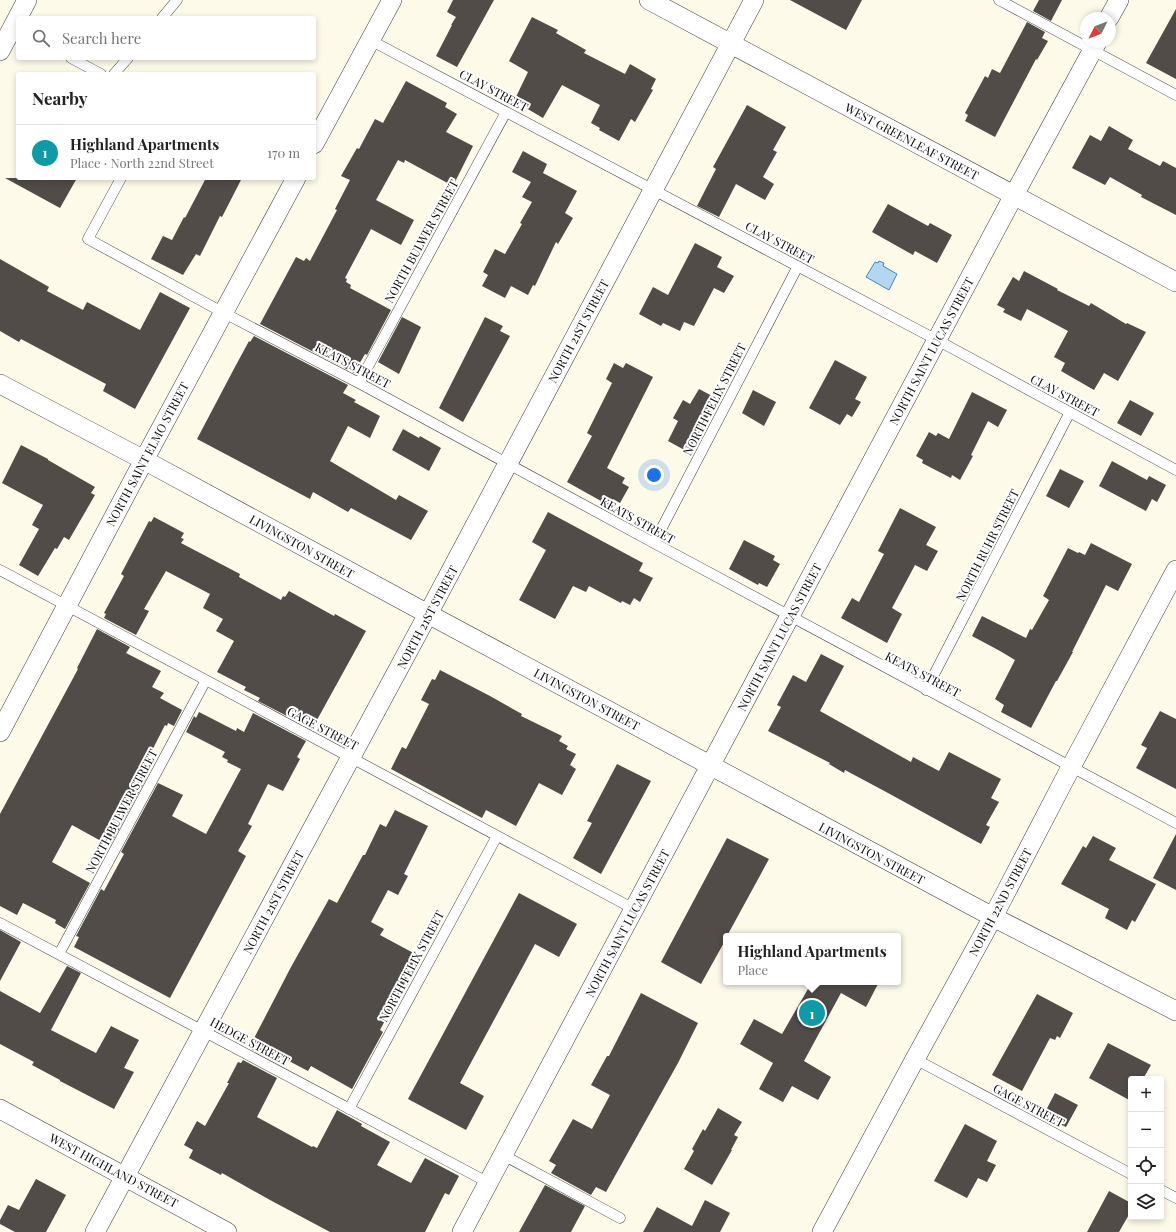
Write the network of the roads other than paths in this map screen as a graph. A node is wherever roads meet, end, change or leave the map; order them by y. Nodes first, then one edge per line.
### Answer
1 (27, 0) edge
2 (177, 0) edge
3 (392, 0) edge
4 (649, 0) edge
5 (754, 0) edge
6 (999, 0) edge
7 (1119, 0) edge
8 (1112, 12) edge
9 (17, 16) edge
10 (164, 16) edge
11 (16, 17) edge
12 (10, 26) edge
13 (1080, 39) edge
14 (370, 40) junction
15 (731, 44) junction
16 (1093, 48) edge
17 (1097, 48) edge
18 (0, 51) edge
19 (75, 60) edge
20 (126, 60) edge
21 (97, 72) edge
22 (116, 72) edge
23 (1176, 95) edge
24 (506, 112) junction
25 (316, 140) edge
26 (120, 180) edge
27 (295, 180) edge
28 (653, 189) junction
29 (1014, 195) junction
30 (798, 266) junction
31 (1176, 282) edge
32 (224, 312) junction
33 (937, 340) junction
34 (359, 383) junction
35 (0, 384) edge
36 (1070, 412) junction
37 (144, 460) junction
38 (508, 463) junction
39 (1176, 470) edge
40 (654, 543) junction
41 (0, 570) edge
42 (1176, 570) edge
43 (67, 606) junction
44 (428, 614) junction
45 (790, 616) junction
46 (206, 680) junction
47 (926, 690) junction
48 (0, 732) edge
49 (351, 758) junction
50 (710, 766) junction
51 (1071, 767) junction
52 (1176, 823) edge
53 (497, 836) junction
54 (634, 909) junction
55 (993, 917) junction
56 (0, 923) edge
57 (59, 954) junction
58 (1176, 1011) edge
59 (204, 1031) junction
60 (915, 1059) junction
61 (349, 1108) junction
62 (0, 1109) edge
63 (503, 1155) junction
64 (1128, 1172) edge
65 (125, 1176) junction
66 (489, 1183) junction
67 (1164, 1192) edge
68 (1176, 1198) edge
69 (620, 1218) dead end
70 (95, 1232) edge
71 (227, 1232) edge
72 (462, 1232) edge
73 (822, 1232) edge

1 - 9 street
2 - 10 lane
3 - 14 street
4 - 15 street, WEST GREENLEAF STREET
5 - 15 street, NORTH 21ST STREET
6 - 13 lane
7 - 8 street
11 - 12 street
12 - 18 street
14 - 24 lane, CLAY STREET
14 - 25 street
15 - 28 street, NORTH 21ST STREET
15 - 29 street, WEST GREENLEAF STREET
16 - 29 street, NORTH SAINT LUCAS STREET
17 - 23 lane
19 - 21 lane
20 - 22 lane
24 - 28 lane, CLAY STREET
24 - 34 lane, NORTH BULWER STREET
26 - 32 lane, KEATS STREET
27 - 32 street, NORTH SAINT ELMO STREET
28 - 30 lane, CLAY STREET
28 - 38 street, NORTH 21ST STREET
29 - 31 street, WEST GREENLEAF STREET
29 - 33 street, NORTH SAINT LUCAS STREET
30 - 33 lane, CLAY STREET
30 - 40 lane, NORTH FELIX STREET
32 - 34 lane, KEATS STREET
32 - 37 street, NORTH SAINT ELMO STREET
33 - 36 lane, CLAY STREET
33 - 45 street, NORTH SAINT LUCAS STREET
34 - 38 lane, KEATS STREET
35 - 37 street, LIVINGSTON STREET
36 - 39 lane, CLAY STREET
36 - 47 lane, NORTH RUHR STREET
37 - 43 street, NORTH SAINT ELMO STREET
37 - 44 street, LIVINGSTON STREET
38 - 40 lane, KEATS STREET
38 - 44 street, NORTH 21ST STREET
40 - 45 lane, KEATS STREET
41 - 43 lane, GAGE STREET
42 - 51 street, NORTH 22ND STREET
43 - 46 lane, GAGE STREET
43 - 48 street, NORTH SAINT ELMO STREET
44 - 49 street, NORTH 21ST STREET
44 - 50 street, LIVINGSTON STREET
45 - 47 lane, KEATS STREET
45 - 50 street, NORTH SAINT LUCAS STREET
46 - 49 lane, GAGE STREET
46 - 57 lane, NORTH BULWER STREET
47 - 51 lane, KEATS STREET
49 - 53 lane, GAGE STREET
49 - 59 street, NORTH 21ST STREET
50 - 54 street, NORTH SAINT LUCAS STREET
50 - 55 street, LIVINGSTON STREET
51 - 52 lane, KEATS STREET
51 - 55 street, NORTH 22ND STREET
53 - 54 lane, GAGE STREET
53 - 61 lane, NORTH FELIX STREET
54 - 63 street, NORTH SAINT LUCAS STREET
55 - 58 street, LIVINGSTON STREET
55 - 60 street, NORTH 22ND STREET
56 - 57 lane, HEDGE STREET
57 - 59 lane, HEDGE STREET
59 - 61 lane, HEDGE STREET
59 - 65 street, NORTH 21ST STREET
60 - 64 lane, GAGE STREET
60 - 73 street, NORTH 22ND STREET
61 - 66 lane, HEDGE STREET
62 - 65 street, WEST HIGHLAND STREET
63 - 66 street, NORTH SAINT LUCAS STREET
63 - 69 lane
65 - 70 street, NORTH 21ST STREET
65 - 71 street, WEST HIGHLAND STREET
66 - 72 street, NORTH SAINT LUCAS STREET
67 - 68 lane

